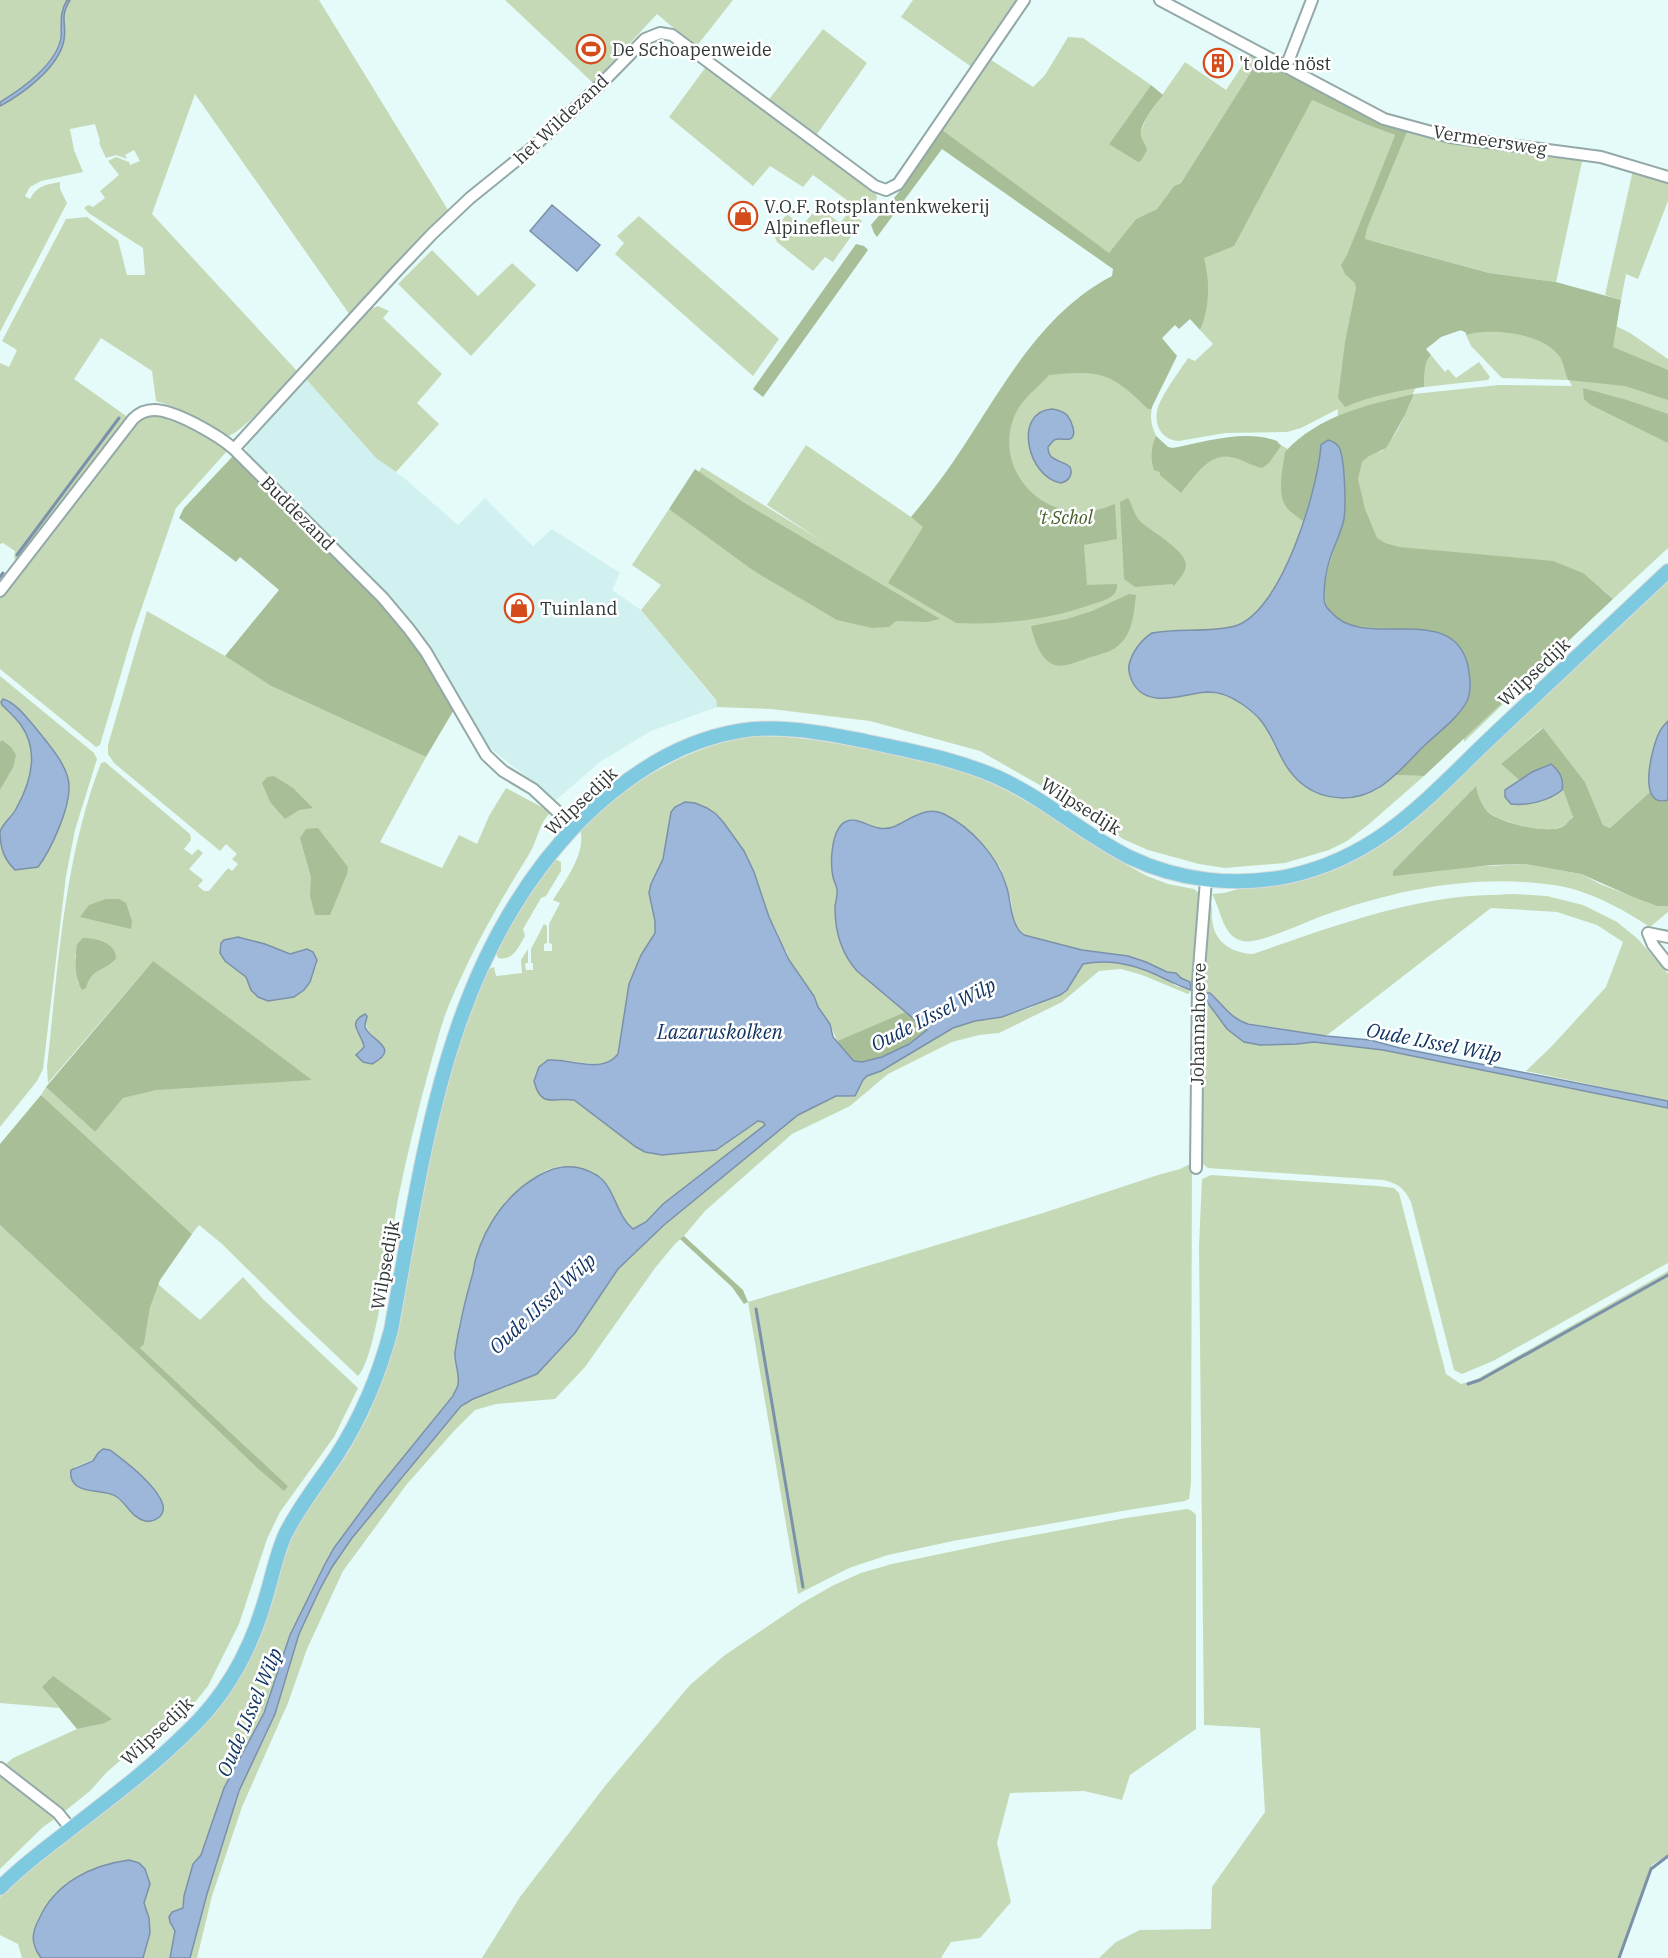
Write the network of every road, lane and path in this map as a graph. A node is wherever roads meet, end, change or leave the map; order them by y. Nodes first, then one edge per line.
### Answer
1 (1024, 0) edge
2 (1160, 0) edge
3 (1312, 0) edge
4 (1286, 67) junction
5 (1668, 177) edge
6 (234, 449) junction
7 (1668, 571) edge
8 (0, 591) edge
9 (574, 827) junction
10 (1206, 880) junction
11 (1668, 937) edge
12 (1668, 964) edge
13 (1196, 1168) dead end
14 (0, 1768) edge
15 (71, 1829) junction
16 (0, 1888) edge

1 - 6 street, het Wildezand
2 - 4 street, Vermeersweg
3 - 4 street
4 - 5 street, Vermeersweg
6 - 8 street, Buddezand
6 - 9 street, Buddezand
7 - 10 main road, Wilpsedijk
9 - 10 main road, Wilpsedijk
9 - 15 main road, Wilpsedijk
10 - 13 street, Johannahoeve
11 - 12 street
14 - 15 street
15 - 16 main road, Wilpsedijk

